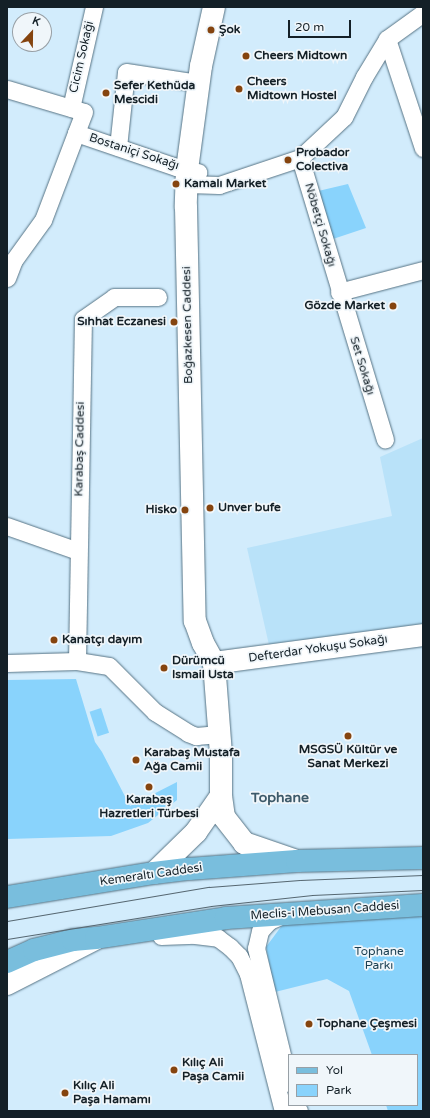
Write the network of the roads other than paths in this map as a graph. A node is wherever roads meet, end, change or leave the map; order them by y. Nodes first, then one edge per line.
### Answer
1 (94, 7) edge
2 (214, 7) edge
3 (225, 7) edge
4 (423, 13) edge
5 (387, 39) junction
6 (199, 83) junction
7 (7, 89) edge
8 (71, 108) junction
9 (76, 133) junction
10 (118, 147) junction
11 (423, 148) edge
12 (300, 158) junction
13 (192, 177) junction
14 (423, 270) edge
15 (7, 278) edge
16 (339, 292) junction
17 (158, 297) dead end
18 (385, 439) dead end
19 (7, 526) edge
20 (78, 551) junction
21 (423, 635) edge
22 (76, 660) junction
23 (7, 663) edge
24 (214, 663) junction
25 (218, 734) junction
26 (221, 796) junction
27 (423, 858) edge
28 (296, 861) junction
29 (154, 873) junction
30 (7, 897) edge
31 (423, 905) edge
32 (289, 913) junction
33 (96, 938) junction
34 (7, 962) edge
35 (7, 984) edge
36 (288, 1079) edge
37 (284, 1111) edge

1 - 8 street, Cicim Sokaği
2 - 6 main road, Boğazkesen Caddesi
3 - 13 main road, Boğazkesen Caddesi
4 - 5 street
5 - 11 street
5 - 12 street
6 - 10 street
6 - 13 main road, Boğazkesen Caddesi
7 - 8 street, Bostaniçi Sokağı
8 - 9 street, Bostaniçi Sokağı
9 - 10 street, Bostaniçi Sokağı
9 - 15 street
10 - 13 street, Bostaniçi Sokağı
12 - 13 street, Bostaniçi Sokağı
12 - 16 street, Nöbetçi Sokağı
13 - 24 main road, Boğazkesen Caddesi
14 - 16 street
16 - 18 street, Set Sokağı
17 - 20 street, Karabaş Caddesi
19 - 20 street
20 - 22 street, Karabaş Caddesi
21 - 24 main road, Defterdar Yokuşu Sokağı
22 - 23 street
22 - 25 street
24 - 25 main road, Boğazkesen Caddesi
25 - 26 main road, Boğazkesen Caddesi
26 - 28 main road, Boğazkesen Caddesi
26 - 29 main road
27 - 28 main road
28 - 29 main road, Kemeraltı Caddesi
29 - 30 main road, Kemeraltı Caddesi
31 - 32 main road, Meclis-i Mebusan Caddesi
32 - 33 main road, Meclis-i Mebusan Caddesi
32 - 36 street
33 - 34 main road
33 - 35 main road
33 - 37 street

